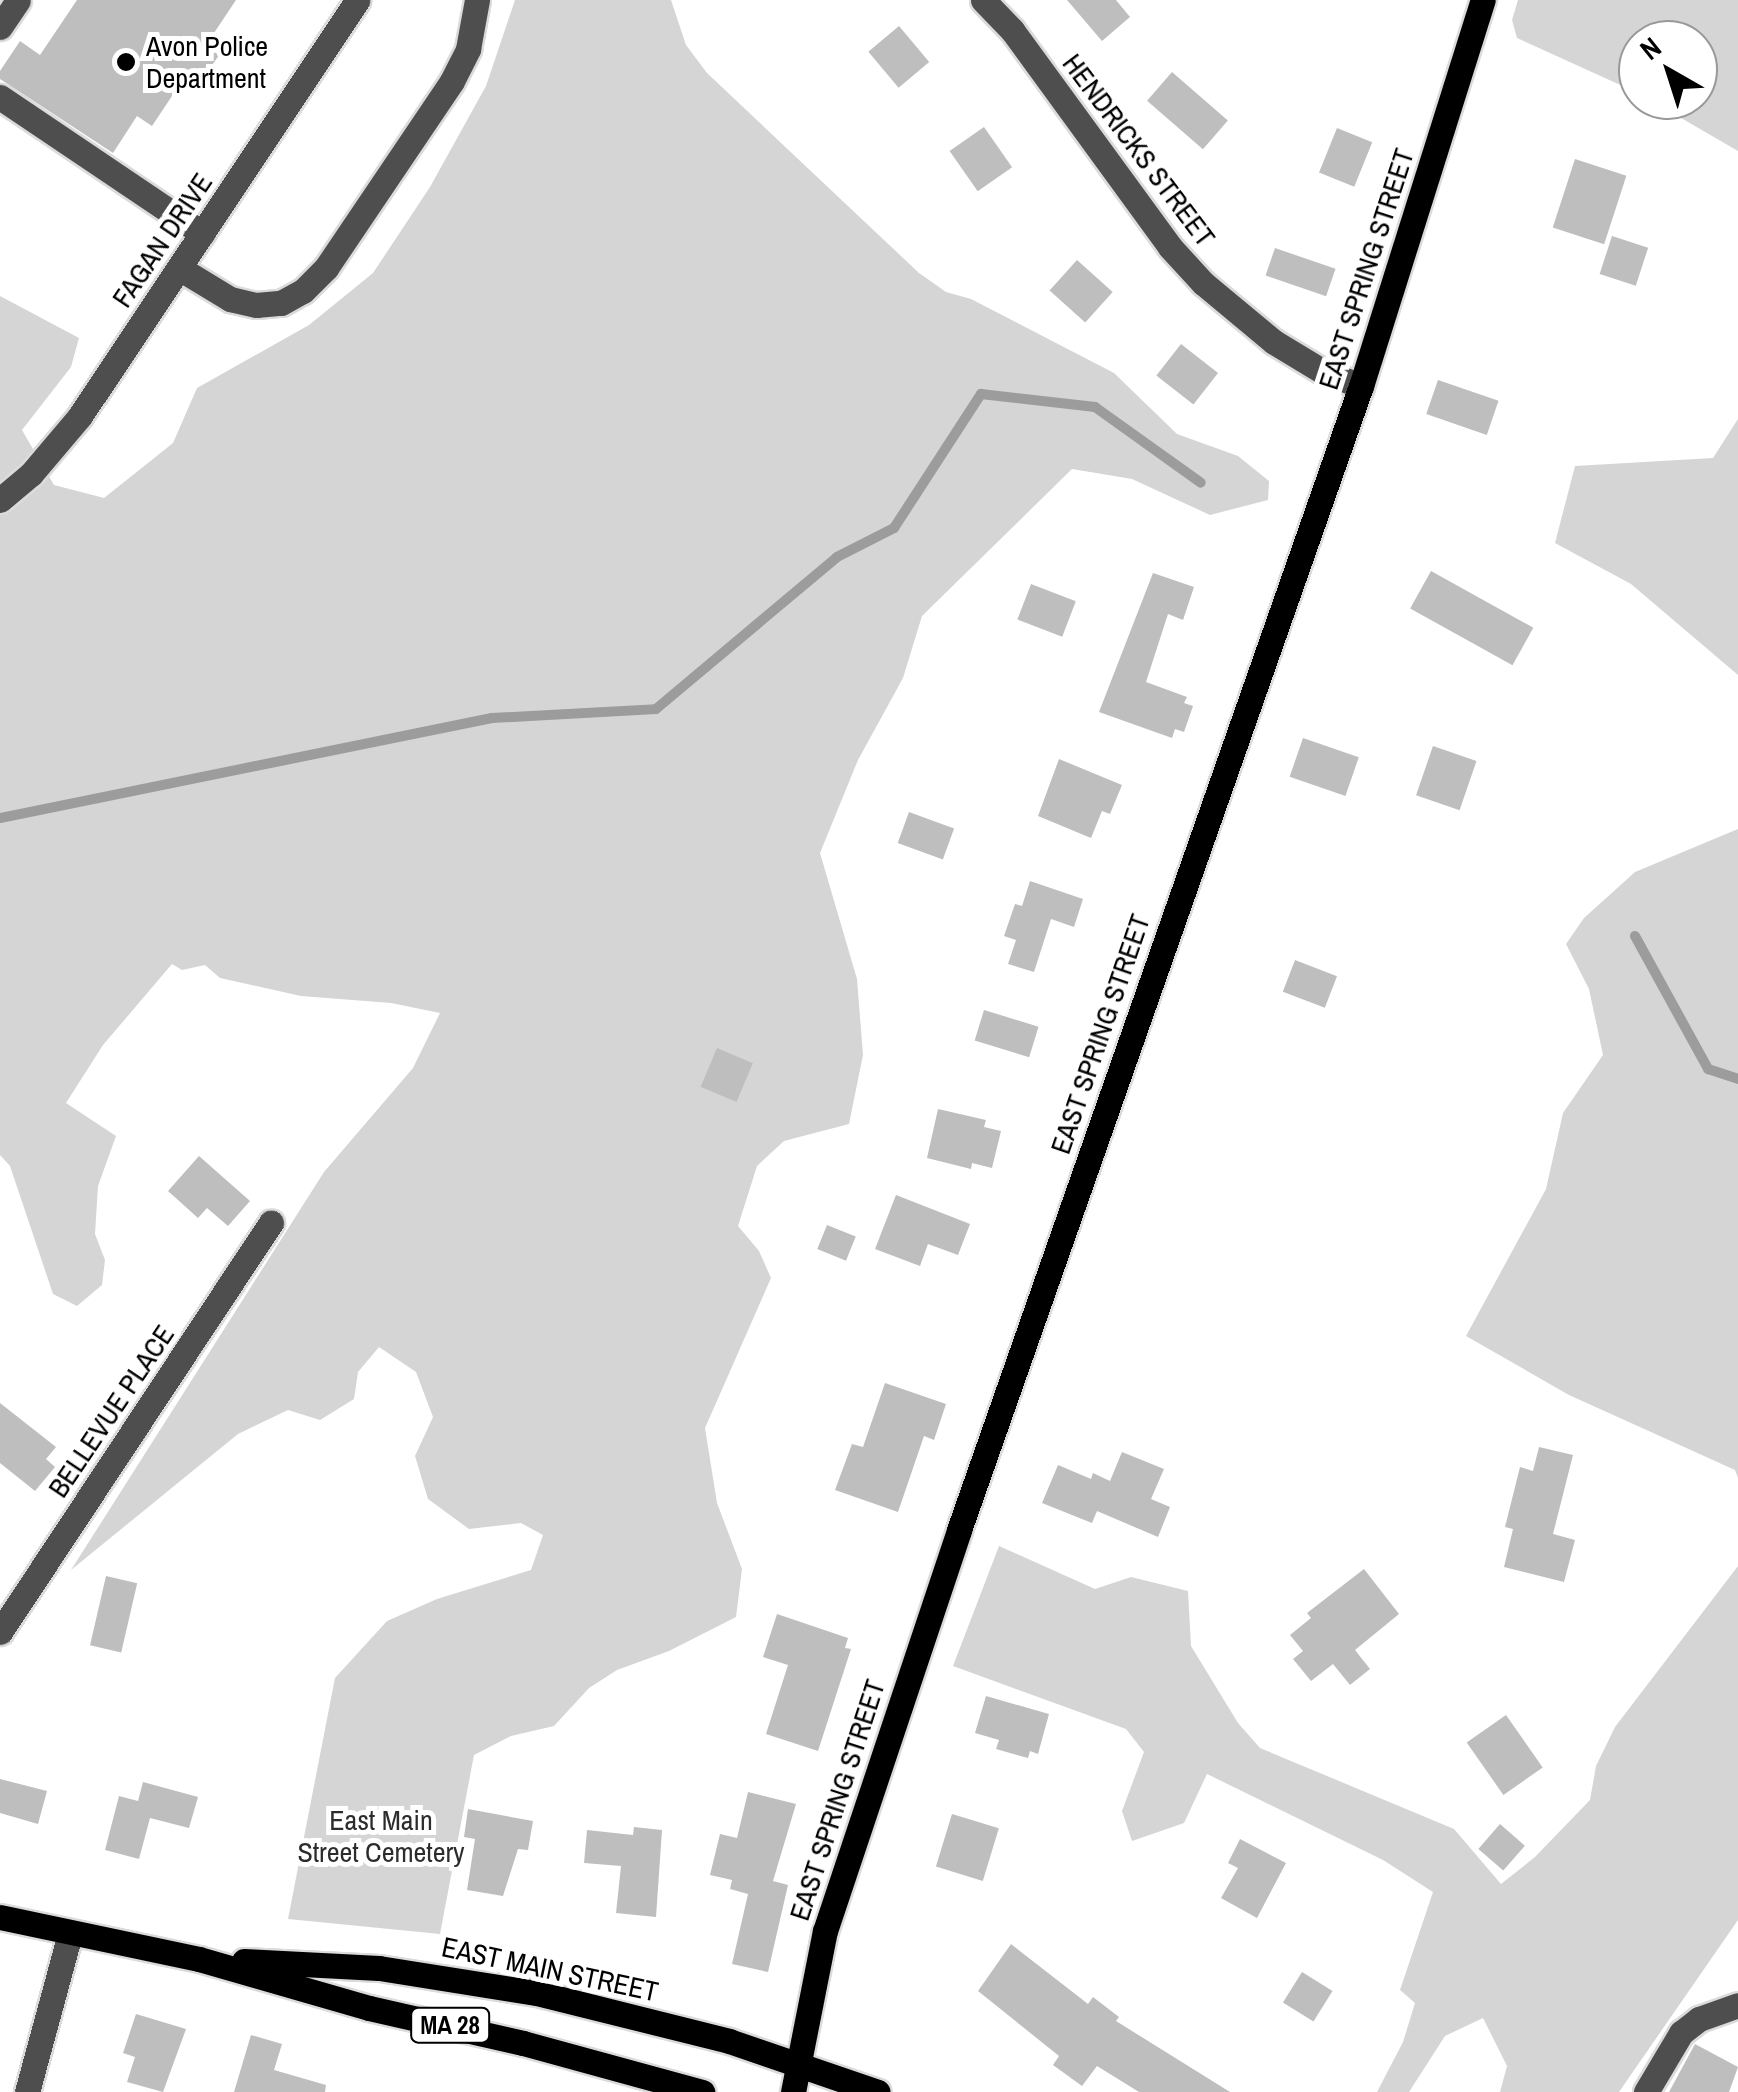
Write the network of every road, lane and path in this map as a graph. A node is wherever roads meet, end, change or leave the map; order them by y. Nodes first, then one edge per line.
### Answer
1 (18, 0) edge
2 (357, 0) edge
3 (478, 0) edge
4 (983, 0) edge
5 (1483, 0) edge
6 (0, 27) edge
7 (0, 97) edge
8 (202, 233) junction
9 (179, 268) junction
10 (1361, 386) junction
11 (0, 500) edge
12 (271, 1223) dead end
13 (0, 1632) edge
14 (0, 1917) edge
15 (70, 1934) junction
16 (199, 1959) junction
17 (1738, 2004) edge
18 (798, 2063) junction
19 (27, 2092) edge
20 (702, 2092) edge
21 (793, 2092) edge
22 (878, 2092) edge
23 (1646, 2092) edge

1 - 6 street
2 - 8 street, FAGAN DRIVE
3 - 9 street
4 - 10 street, HENDRICKS STREET
5 - 10 main road, EAST SPRING STREET
7 - 8 street
8 - 9 street, FAGAN DRIVE
9 - 11 street, FAGAN DRIVE
10 - 18 main road, EAST SPRING STREET
12 - 13 street, BELLEVUE PLACE
14 - 15 main road, EAST MAIN STREET / MA 28
15 - 16 main road, EAST MAIN STREET / MA 28
15 - 19 street
16 - 18 main road, EAST MAIN STREET / MA 28
16 - 20 main road, EAST MAIN STREET / MA 28
17 - 23 street
18 - 21 main road, EAST SPRING STREET
18 - 22 main road, EAST MAIN STREET / MA 28

